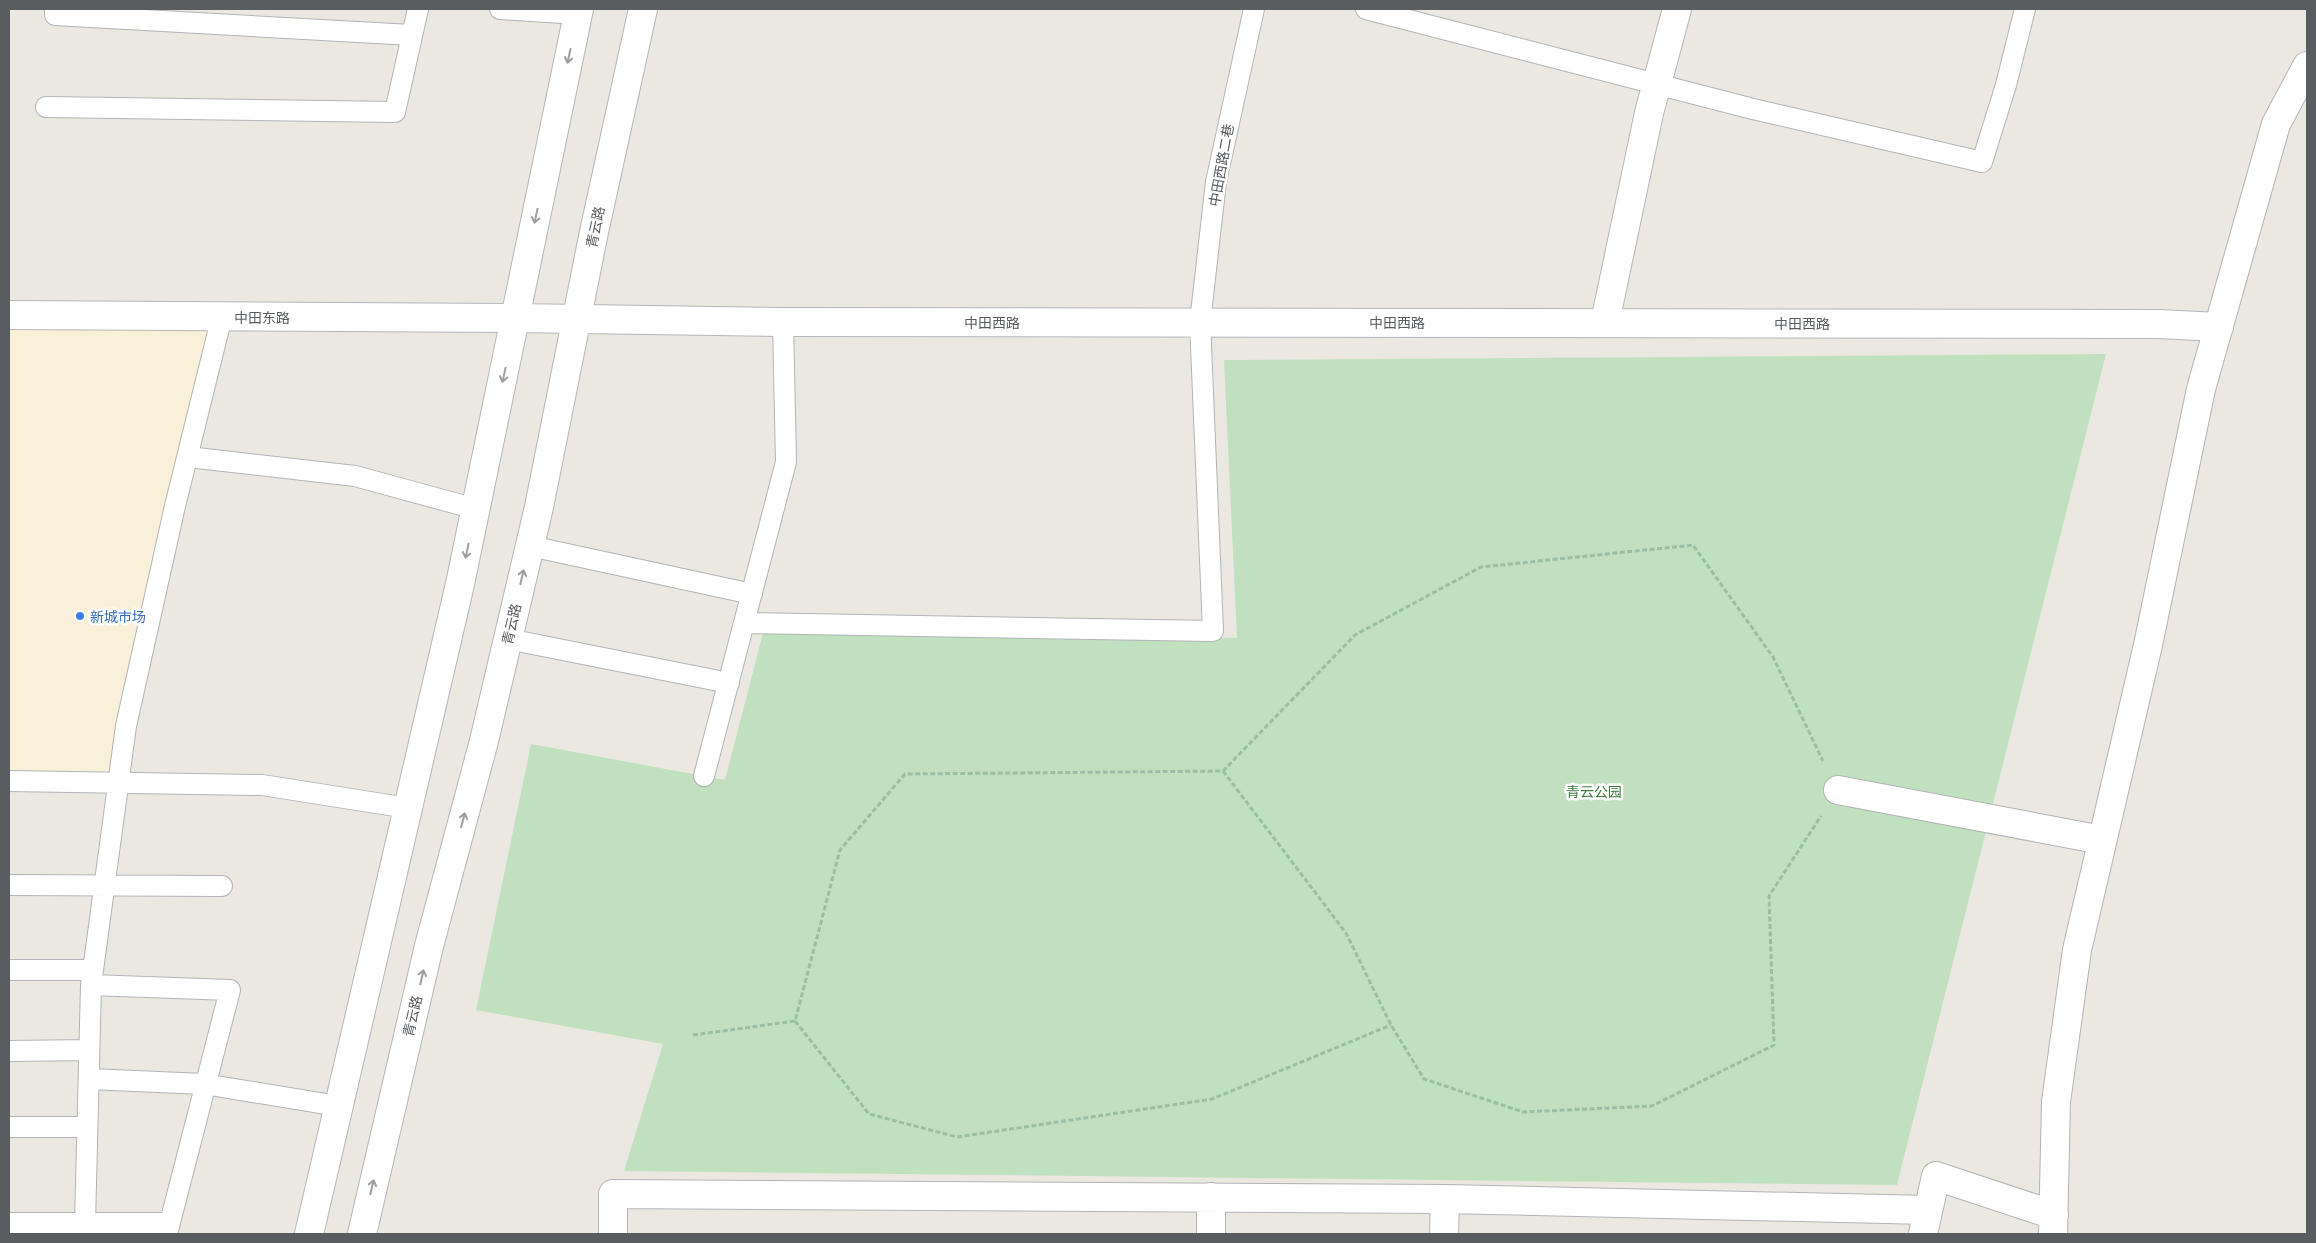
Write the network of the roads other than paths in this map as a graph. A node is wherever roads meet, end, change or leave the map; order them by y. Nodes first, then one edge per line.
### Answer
1 (55, 9) edge
2 (418, 9) edge
3 (500, 9) edge
4 (643, 9) edge
5 (1254, 9) edge
6 (1366, 9) edge
7 (1677, 9) edge
8 (2025, 9) edge
9 (579, 11) edge
10 (412, 34) junction
11 (2307, 66) edge
12 (1658, 82) junction
13 (46, 107) dead end
14 (9, 315) edge
15 (222, 316) junction
16 (516, 318) junction
17 (576, 319) junction
18 (783, 322) junction
19 (1200, 322) junction
20 (1605, 322) junction
21 (2219, 327) junction
22 (188, 457) junction
23 (476, 509) junction
24 (530, 546) junction
25 (752, 594) junction
26 (744, 623) junction
27 (508, 639) junction
28 (729, 683) junction
29 (704, 776) dead end
30 (9, 781) edge
31 (118, 782) junction
32 (1838, 790) road end
33 (408, 808) junction
34 (2102, 840) junction
35 (9, 885) edge
36 (104, 886) junction
37 (222, 886) dead end
38 (9, 970) edge
39 (92, 977) junction
40 (90, 1050) junction
41 (9, 1051) edge
42 (89, 1080) junction
43 (204, 1084) junction
44 (338, 1106) junction
45 (87, 1126) junction
46 (9, 1127) edge
47 (1211, 1197) junction
48 (1445, 1199) junction
49 (1926, 1222) edge
50 (9, 1223) edge
51 (85, 1223) junction
52 (2053, 1224) edge
53 (168, 1228) edge
54 (308, 1234) edge
55 (362, 1234) edge
56 (613, 1234) edge
57 (1210, 1234) edge
58 (1444, 1234) edge

1 - 10 lane
2 - 10 lane
3 - 9 lane
4 - 17 street, 青云路
5 - 19 lane, 中田西路二巷
6 - 12 lane
7 - 12 street
8 - 12 lane
9 -> 16 street
10 - 13 lane
11 - 21 street
12 - 20 street
14 - 15 street, 中田东路
15 - 16 street, 中田东路
15 - 22 lane
16 - 17 street, 中田东路
16 -> 23 street
17 - 18 street, 中田西路
17 - 24 street, 青云路
18 - 19 street, 中田西路
18 - 25 lane
19 - 20 street, 中田西路
19 - 26 lane, 中田西路二巷
20 - 21 street, 中田西路
21 - 34 street
22 - 23 lane
22 - 31 lane
23 -> 33 street
24 - 25 lane
27 -> 24 street, 青云路
25 - 26 lane
26 - 28 lane
27 - 28 lane
55 -> 27 street, 青云路
28 - 29 lane
30 - 31 lane
31 - 33 lane
31 - 36 lane
32 - 34 street
33 - 44 street
34 - 52 street
35 - 36 lane
36 - 37 lane
36 - 39 lane
38 - 39 lane
39 - 40 lane
39 - 43 lane
40 - 41 lane
40 - 42 lane
42 - 43 lane
42 - 45 lane
43 - 44 lane
43 - 53 lane
44 - 54 street
45 - 46 lane
45 - 51 lane
47 - 48 street
47 - 56 street
47 - 57 street
48 - 49 street
48 - 58 street
49 - 52 street
50 - 51 lane
51 - 53 lane

